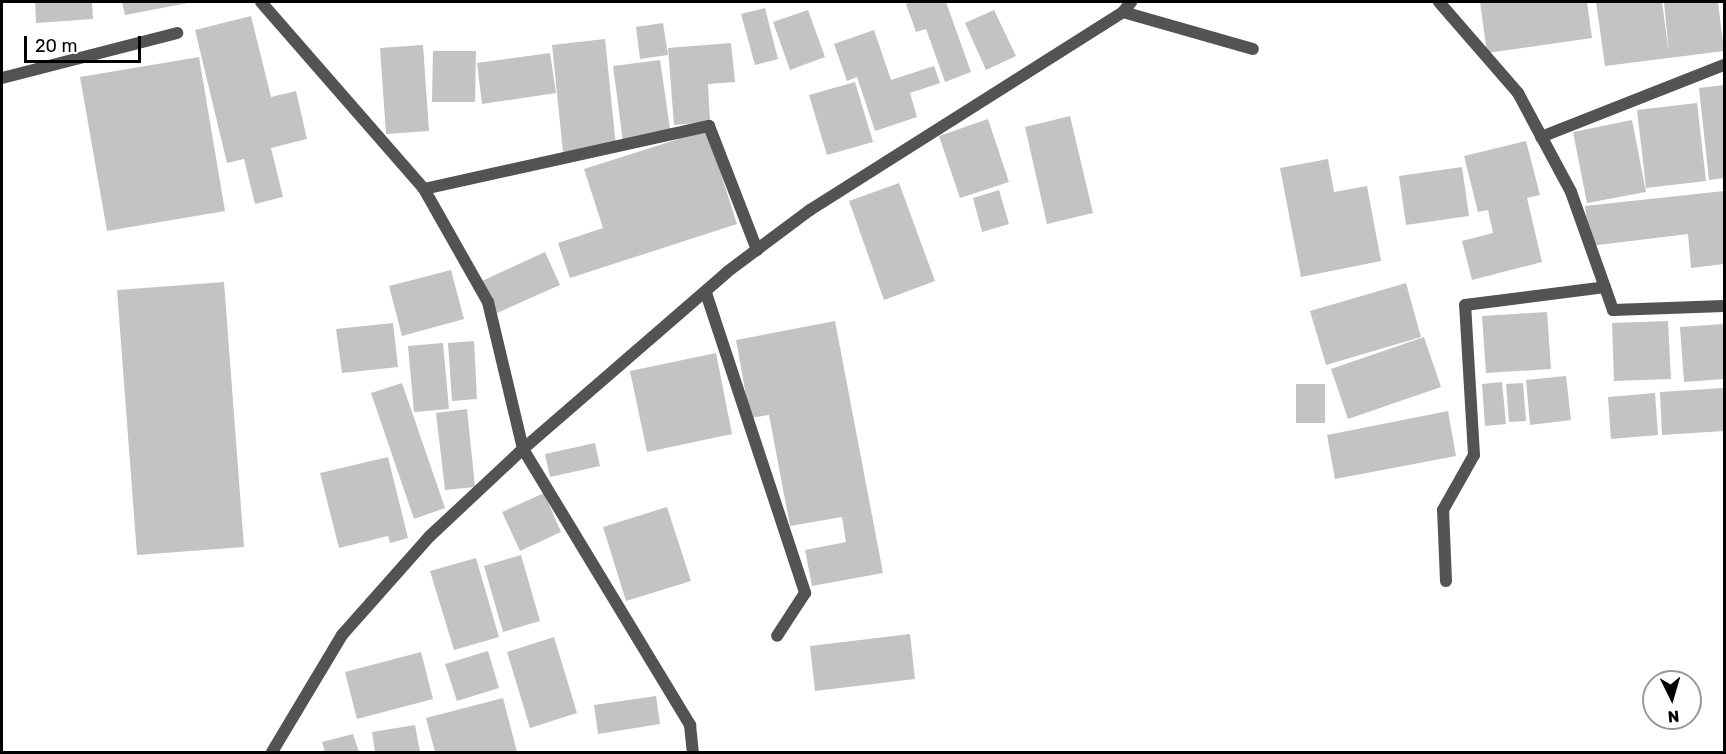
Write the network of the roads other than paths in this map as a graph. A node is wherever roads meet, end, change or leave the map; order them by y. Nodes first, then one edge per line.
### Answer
1 (261, 2) edge
2 (1131, 2) edge
3 (1439, 2) edge
4 (1123, 12) junction
5 (177, 33) dead end
6 (1253, 49) dead end
7 (1725, 65) edge
8 (2, 78) edge
9 (1541, 137) junction
10 (423, 189) junction
11 (757, 250) junction
12 (1605, 287) junction
13 (706, 293) junction
14 (1725, 306) edge
15 (523, 449) junction
16 (1446, 581) dead end
17 (777, 636) dead end
18 (272, 753) edge
19 (693, 753) edge

1 - 10 street
2 - 4 street
3 - 9 street
4 - 6 street
4 - 11 street
5 - 8 street
7 - 9 street
9 - 12 street
10 - 11 street
10 - 15 street
11 - 13 street
12 - 14 street
12 - 16 street
13 - 15 street
13 - 17 street
15 - 18 street
15 - 19 street

